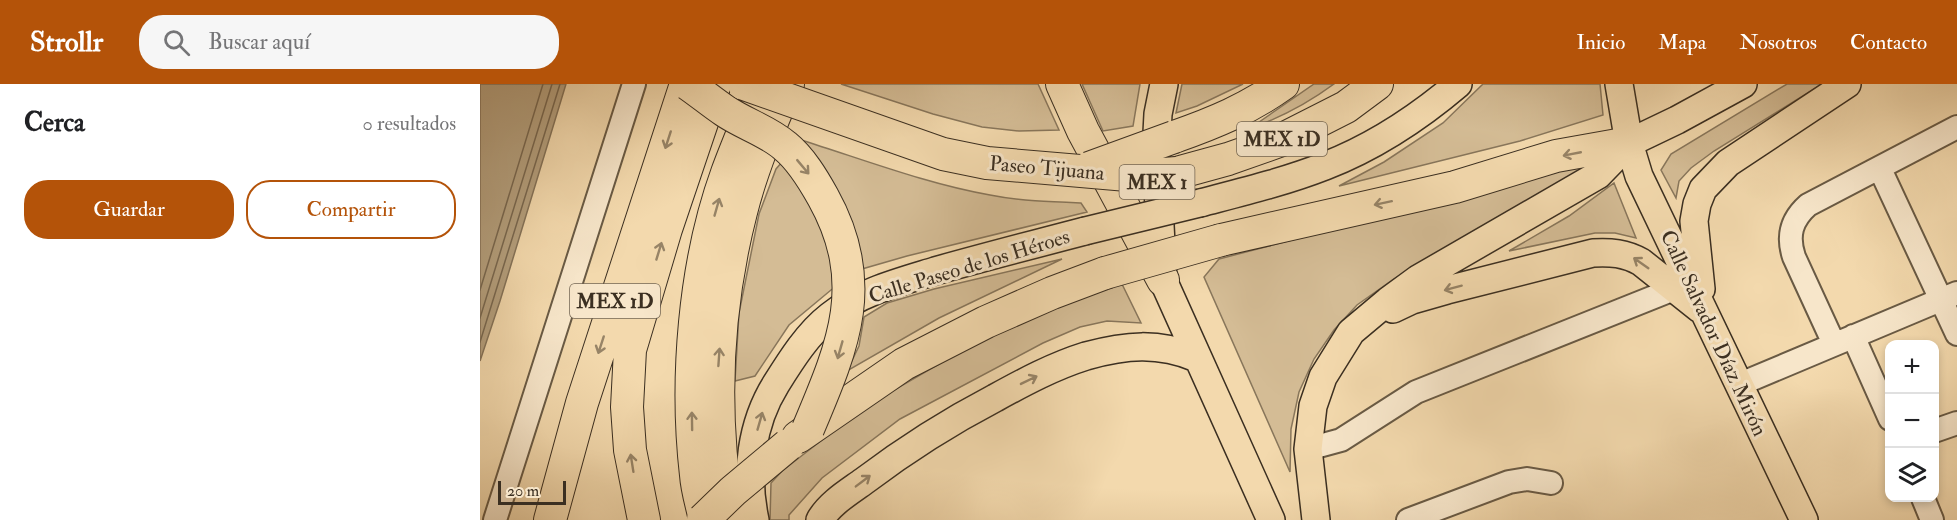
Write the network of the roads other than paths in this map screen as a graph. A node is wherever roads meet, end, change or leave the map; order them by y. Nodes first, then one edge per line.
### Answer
1 (634, 84) edge
2 (687, 84) edge
3 (715, 84) edge
4 (744, 84) edge
5 (762, 84) edge
6 (788, 84) edge
7 (1062, 84) edge
8 (1164, 84) edge
9 (1283, 84) edge
10 (1377, 84) edge
11 (1458, 84) edge
12 (1619, 84) edge
13 (1743, 84) edge
14 (1848, 84) edge
15 (1957, 127) edge
16 (1629, 143) junction
17 (1880, 169) junction
18 (1080, 172) junction
19 (1163, 280) junction
20 (1674, 289) junction
21 (1949, 296) edge
22 (1704, 311) junction
23 (1368, 320) junction
24 (1957, 334) edge
25 (1843, 340) junction
26 (1197, 358) junction
27 (1738, 385) junction
28 (1885, 411) edge
29 (1957, 423) edge
30 (1939, 430) edge
31 (798, 437) junction
32 (1308, 449) junction
33 (1551, 483) dead end
34 (1925, 502) edge
35 (495, 520) edge
36 (550, 520) edge
37 (644, 520) edge
38 (704, 520) edge
39 (729, 520) edge
40 (755, 520) edge
41 (820, 520) edge
42 (1271, 520) edge
43 (1316, 520) edge
44 (1408, 520) edge
45 (1804, 520) edge
46 (1932, 520) edge

1 - 35 lane
2 -> 31 highway, bridge
2 -> 36 highway, MEX 1D
37 -> 3 highway
4 - 18 highway, Paseo Tijuana / MEX 1D, bridge
38 -> 5 highway
39 -> 6 highway
7 - 19 highway
8 - 19 main road, MEX 1
9 - 18 highway, bridge
10 - 18 highway, Paseo Tijuana / MEX 1D, bridge
40 -> 11 main road, Calle Paseo de los Héroes, bridge
12 - 16 main road, Calle Salvador Díaz Mirón
13 - 16 main road
14 - 22 main road
15 - 17 lane
16 - 22 main road, Calle Salvador Díaz Mirón
16 - 23 main road
16 -> 31 highway, bridge
17 - 21 lane
17 - 25 lane
19 - 26 main road
20 - 22 main road
20 -> 23 main road
20 - 32 lane
21 - 24 lane
21 - 25 lane
22 - 27 main road, Calle Salvador Díaz Mirón
23 - 32 main road
25 - 27 lane
25 - 28 lane
41 -> 26 main road
26 - 42 main road
27 - 45 main road, Calle Salvador Díaz Mirón
29 - 30 lane
31 - 38 highway, bridge
32 - 43 main road
33 - 44 lane
34 - 46 lane

